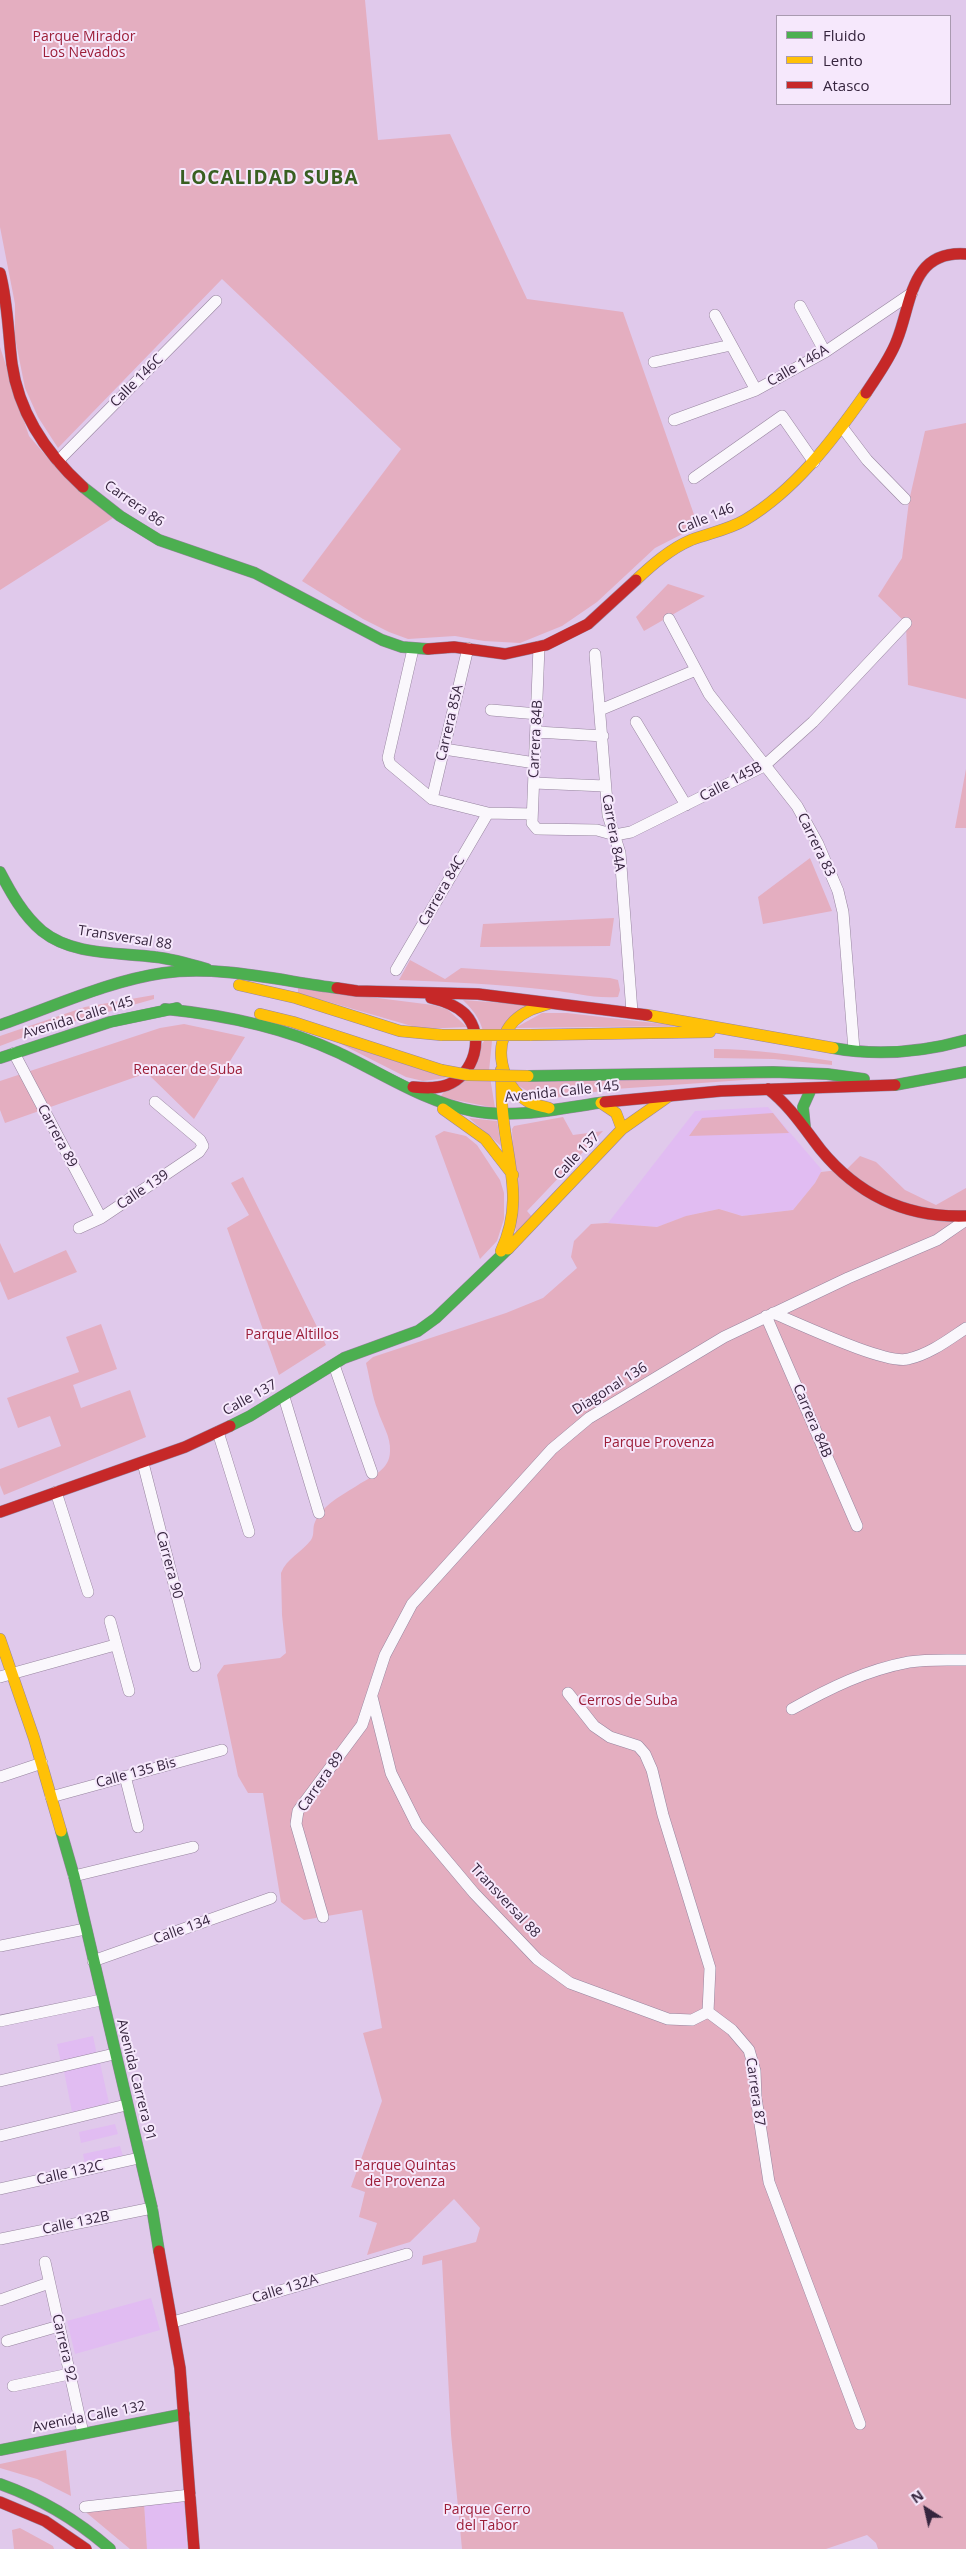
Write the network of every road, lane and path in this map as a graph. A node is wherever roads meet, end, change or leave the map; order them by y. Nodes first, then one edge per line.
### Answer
1 (966, 254) edge
2 (0, 273) edge
3 (912, 293) junction
4 (216, 301) dead end
5 (800, 306) dead end
6 (715, 315) dead end
7 (731, 344) junction
8 (825, 352) junction
9 (654, 362) dead end
10 (756, 390) junction
11 (674, 420) dead end
12 (842, 427) junction
13 (58, 461) junction
14 (814, 462) junction
15 (694, 478) dead end
16 (905, 499) dead end
17 (669, 619) dead end
18 (906, 623) dead end
19 (539, 647) junction
20 (468, 648) junction
21 (414, 649) junction
22 (595, 654) dead end
23 (696, 670) junction
24 (491, 710) dead end
25 (600, 710) junction
26 (538, 714) junction
27 (636, 722) dead end
28 (537, 732) junction
29 (603, 736) junction
30 (444, 749) junction
31 (535, 763) junction
32 (764, 766) junction
33 (534, 783) junction
34 (605, 786) junction
35 (432, 799) junction
36 (686, 805) junction
37 (488, 813) junction
38 (532, 814) junction
39 (537, 829) joint
40 (615, 835) junction
41 (0, 872) edge
42 (396, 970) dead end
43 (218, 972) junction
44 (396, 992) junction
45 (77, 999) junction
46 (559, 1004) junction
47 (165, 1009) junction
48 (632, 1012) junction
49 (0, 1025) edge
50 (755, 1033) junction
51 (966, 1040) edge
52 (854, 1050) junction
53 (14, 1053) junction
54 (0, 1058) edge
55 (501, 1069) junction
56 (966, 1072) edge
57 (919, 1082) junction
58 (410, 1089) junction
59 (768, 1089) junction
60 (811, 1089) junction
61 (671, 1095) junction
62 (155, 1102) dead end
63 (601, 1103) junction
64 (576, 1106) junction
65 (503, 1114) junction
66 (806, 1128) junction
67 (622, 1130) junction
68 (513, 1175) junction
69 (966, 1216) edge
70 (101, 1218) junction
71 (966, 1220) edge
72 (79, 1228) dead end
73 (490, 1266) junction
74 (770, 1315) junction
75 (966, 1328) edge
76 (334, 1365) junction
77 (284, 1397) junction
78 (218, 1432) junction
79 (142, 1463) junction
80 (372, 1472) dead end
81 (56, 1492) junction
82 (0, 1512) edge
83 (319, 1513) dead end
84 (857, 1526) dead end
85 (249, 1532) dead end
86 (88, 1592) dead end
87 (110, 1621) dead end
88 (0, 1639) edge
89 (115, 1645) junction
90 (966, 1660) edge
91 (195, 1666) dead end
92 (13, 1673) junction
93 (0, 1677) edge
94 (129, 1691) dead end
95 (568, 1693) dead end
96 (372, 1697) junction
97 (792, 1709) dead end
98 (222, 1750) dead end
99 (42, 1763) junction
100 (125, 1776) junction
101 (0, 1777) edge
102 (51, 1797) junction
103 (138, 1827) dead end
104 (193, 1847) dead end
105 (74, 1876) junction
106 (271, 1898) dead end
107 (323, 1916) dead end
108 (86, 1929) junction
109 (0, 1946) edge
110 (93, 1962) junction
111 (101, 2000) junction
112 (708, 2012) junction
113 (0, 2021) edge
114 (114, 2054) junction
115 (0, 2081) edge
116 (126, 2105) junction
117 (0, 2136) edge
118 (139, 2158) junction
119 (0, 2189) edge
120 (152, 2208) junction
121 (0, 2239) edge
122 (403, 2256) dead end
123 (44, 2262) dead end
124 (49, 2283) junction
125 (0, 2300) edge
126 (173, 2322) junction
127 (59, 2326) junction
128 (7, 2341) dead end
129 (70, 2374) junction
130 (13, 2386) dead end
131 (184, 2414) junction
132 (860, 2424) dead end
133 (83, 2434) junction
134 (0, 2450) edge
135 (0, 2484) edge
136 (190, 2496) junction
137 (0, 2502) edge
138 (85, 2506) dead end
139 (192, 2545) edge
140 (86, 2549) edge
141 (110, 2549) edge

1 - 3 main road, Calle 146
2 - 13 main road, Carrera 86
3 - 8 street, Calle 146A
3 - 12 main road, Calle 146
4 - 13 street, Calle 146C
5 - 8 street
6 - 7 street
7 - 9 street
7 - 10 street
8 - 10 street, Calle 146A
10 - 11 street, Calle 146A
12 - 14 main road, Calle 146
12 - 16 street
13 - 21 main road, Carrera 86
14 - 15 street
14 - 19 main road, Calle 146
17 - 23 street, Carrera 83
18 - 32 street, Calle 145B
19 - 20 main road, Calle 146
19 - 26 street, Carrera 84B
20 - 21 main road, Calle 146
20 - 30 street, Carrera 85A
21 - 35 street
22 - 25 street, Carrera 84A
23 - 25 street
23 - 32 street, Carrera 83
24 - 26 street
25 - 29 street, Carrera 84A
26 - 28 street, Carrera 84B
27 - 36 street
28 - 29 street
28 - 31 street, Carrera 84B
29 - 34 street, Carrera 84A
30 - 31 street
30 - 35 street, Carrera 85A
31 - 33 street, Carrera 84B
32 - 36 street, Calle 145B
32 - 52 street, Carrera 83
33 - 34 street
33 - 38 street, Carrera 84B
34 - 40 street, Carrera 84A
35 - 37 street
36 - 40 street, Calle 145B
37 - 38 street
37 - 42 street, Carrera 84C
38 - 39 street, Carrera 84B
39 - 40 street, Calle 145B
40 - 48 street, Carrera 84A
41 - 43 main road, Transversal 88
43 - 44 main road, Avenida Calle 145
43 - 45 main road, Avenida Calle 145
44 - 46 main road, Avenida Calle 145
44 - 58 main road
45 - 49 main road, Avenida Calle 145
45 - 50 main road, Avenida Calle 145, bridge
46 - 48 main road, Avenida Calle 145
46 - 55 main road, Calle 137
47 - 53 main road, Avenida Calle 145
47 - 57 main road, Avenida Calle 145, bridge
47 - 58 main road, Avenida Calle 145
48 - 50 main road, Avenida Calle 145
50 - 52 main road, Avenida Calle 145
51 - 52 main road, Avenida Calle 145
53 - 54 main road, Avenida Calle 145
53 - 70 street, Carrera 89
55 - 64 main road
55 - 65 main road, Calle 137
56 - 57 main road, Avenida Calle 145
57 - 60 main road, Avenida Calle 145
58 - 65 main road, Avenida Calle 145
58 - 68 main road
59 - 60 main road, Avenida Calle 145
59 - 61 main road, Avenida Calle 145
59 - 66 main road
60 - 66 main road
61 - 63 main road, Avenida Calle 145
61 - 67 main road, Calle 137
62 - 70 street, Calle 139
63 - 64 main road, Avenida Calle 145
63 - 67 main road
64 - 65 main road, Avenida Calle 145
65 - 68 main road, Calle 137
66 - 69 main road
67 - 73 main road, Calle 137
68 - 73 main road, Calle 137
70 - 72 street, Calle 139
71 - 74 street, Diagonal 136
73 - 76 main road, Calle 137
74 - 75 street
74 - 84 street, Carrera 84B
74 - 96 street, Diagonal 136
76 - 77 main road, Calle 137
76 - 80 street
77 - 78 main road, Calle 137
77 - 83 street
78 - 79 main road, Calle 137
78 - 85 street
79 - 81 main road, Calle 137
79 - 91 street, Carrera 90
81 - 82 main road, Calle 137
81 - 86 street
87 - 89 street
88 - 92 main road, Avenida Carrera 91
89 - 92 street
89 - 94 street
90 - 97 street
92 - 93 street
92 - 99 main road, Avenida Carrera 91
95 - 112 street
96 - 107 street, Carrera 89
96 - 112 street, Transversal 88
98 - 100 street, Calle 135 Bis
99 - 101 street
99 - 102 main road, Avenida Carrera 91
100 - 102 street, Calle 135 Bis
100 - 103 street
102 - 105 main road, Avenida Carrera 91
104 - 105 street
105 - 108 main road, Avenida Carrera 91
106 - 110 street, Calle 134
108 - 109 street
108 - 110 main road, Avenida Carrera 91
110 - 111 main road, Avenida Carrera 91
111 - 113 street
111 - 114 main road, Avenida Carrera 91
112 - 132 street, Carrera 87
114 - 115 street
114 - 116 main road, Avenida Carrera 91
116 - 117 street
116 - 118 main road, Avenida Carrera 91
118 - 119 street, Calle 132C
118 - 120 main road, Avenida Carrera 91
120 - 121 street, Calle 132B
120 - 126 main road, Avenida Carrera 91
122 - 126 street, Calle 132A
123 - 124 street, Carrera 92
124 - 125 street
124 - 127 street, Carrera 92
126 - 131 main road, Avenida Carrera 91
127 - 128 street
127 - 129 street, Carrera 92
129 - 130 street
129 - 133 street, Carrera 92
131 - 133 main road, Avenida Calle 132
131 - 136 main road, Avenida Carrera 91
133 - 134 main road, Avenida Calle 132
135 - 141 main road
136 - 138 street
136 - 139 main road, Avenida Carrera 91
137 - 140 main road

